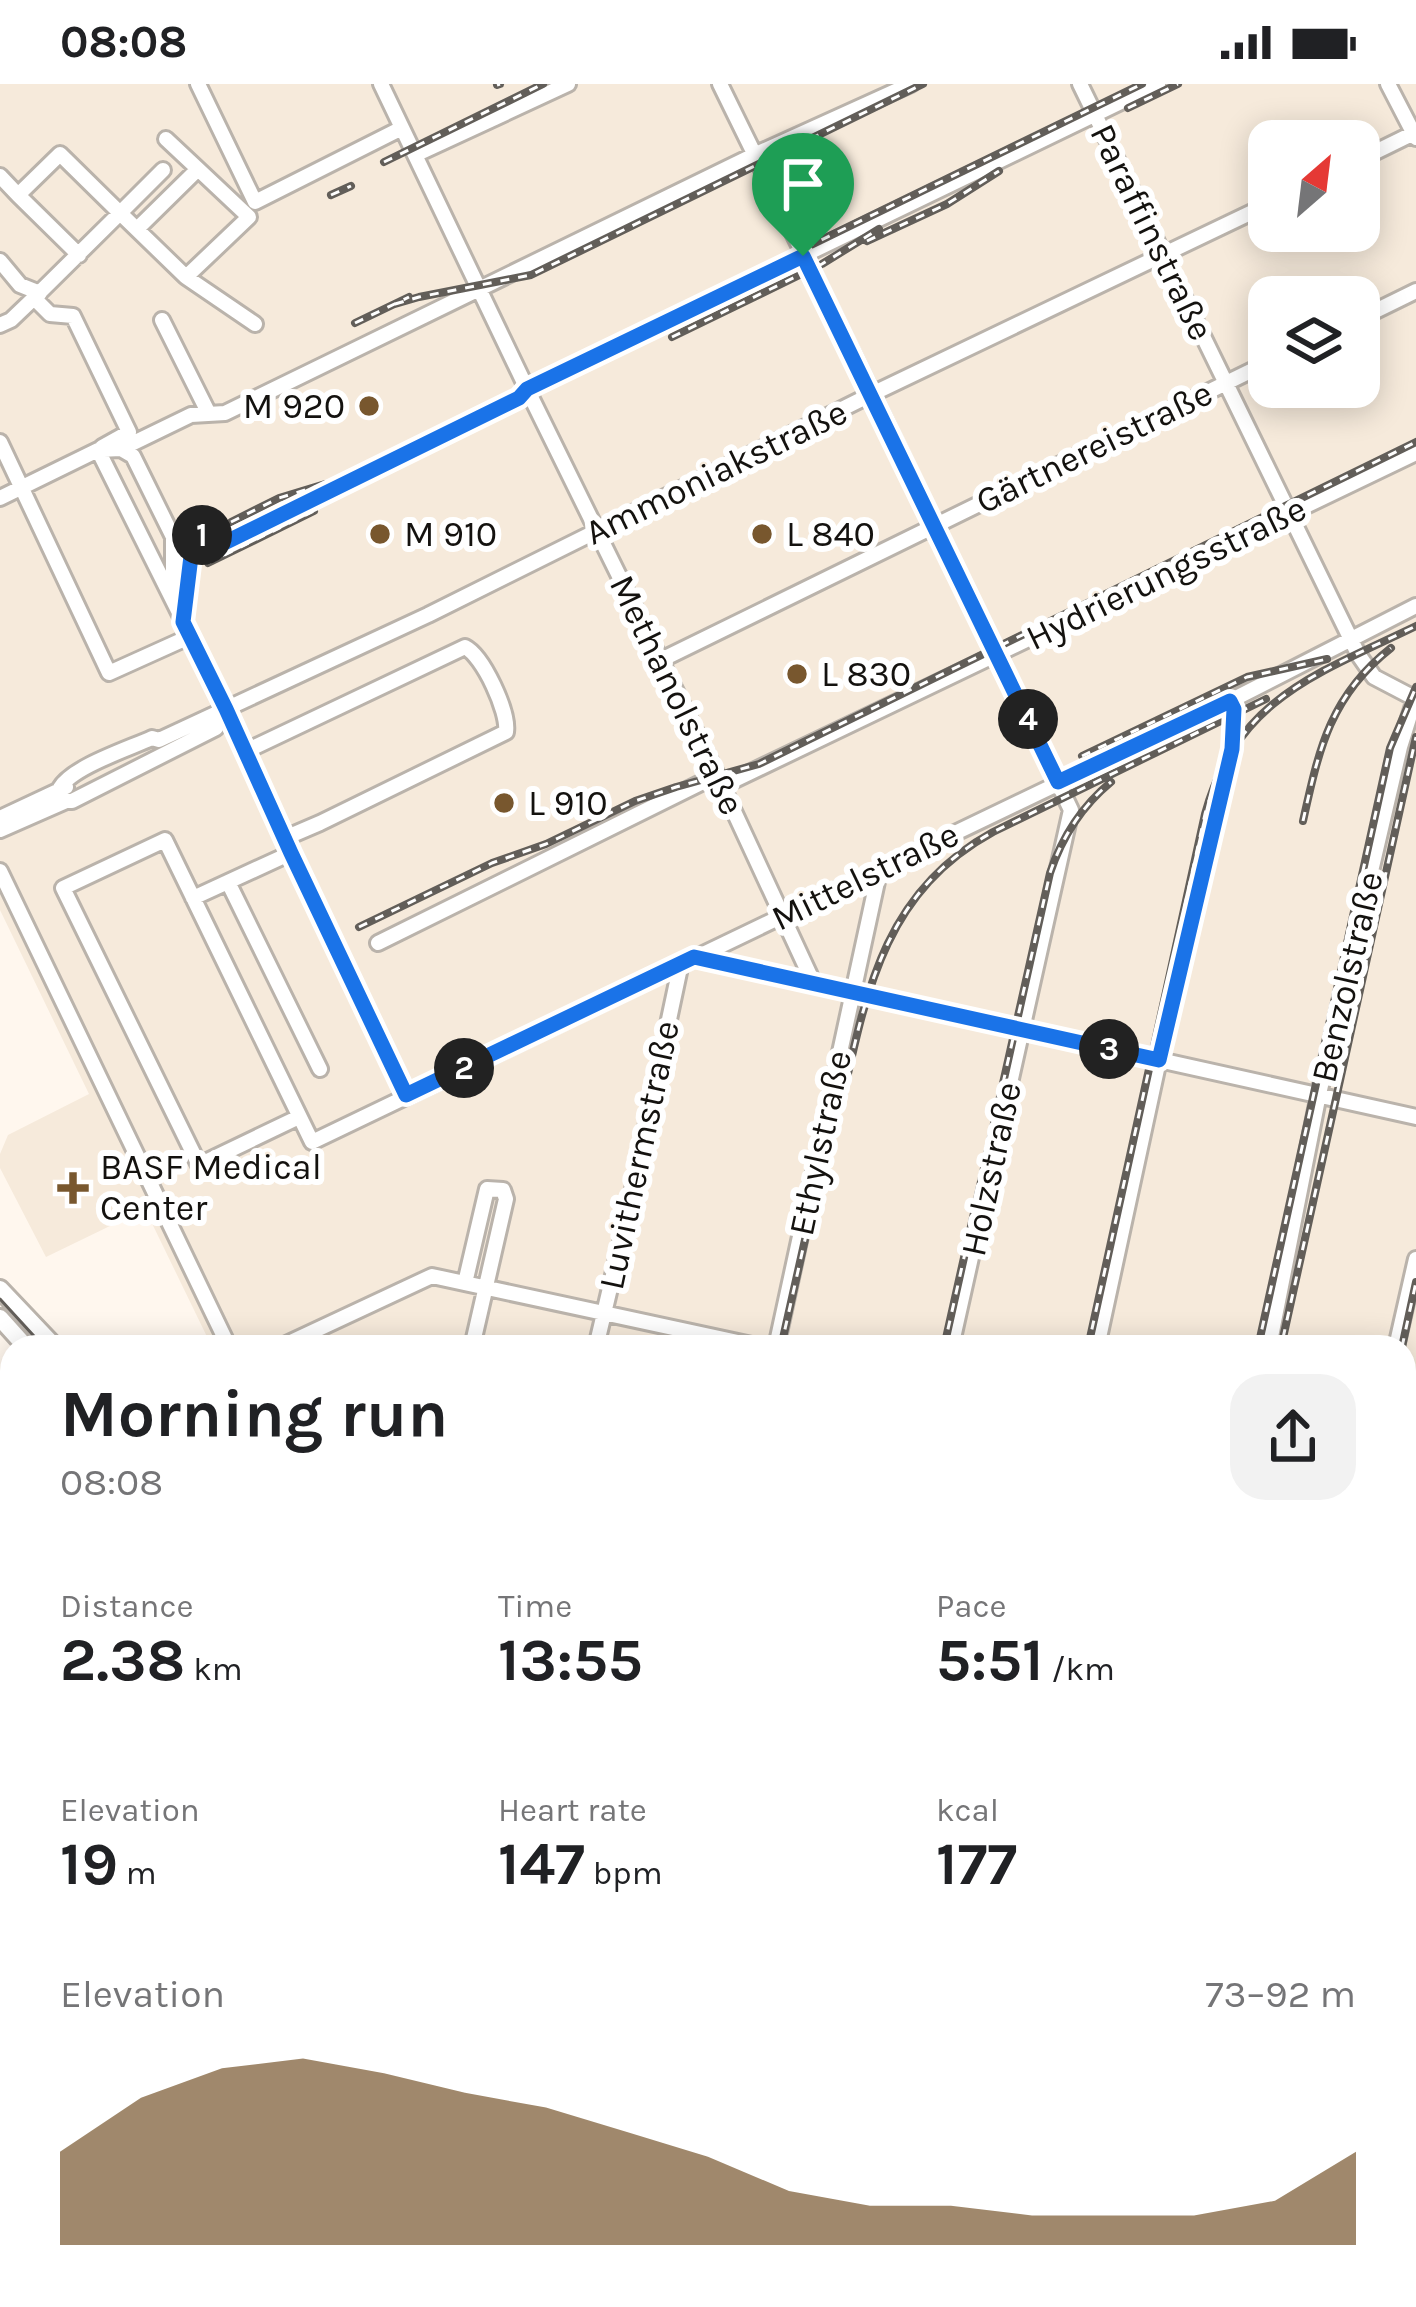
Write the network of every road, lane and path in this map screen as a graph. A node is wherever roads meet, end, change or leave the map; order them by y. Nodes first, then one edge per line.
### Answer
1 (198, 84) edge
2 (381, 84) edge
3 (568, 84) edge
4 (720, 84) edge
5 (911, 84) edge
6 (1080, 84) edge
7 (1158, 84) edge
8 (1388, 84) edge
9 (1095, 114) junction
10 (402, 128) junction
11 (1415, 135) edge
12 (166, 139) dead end
13 (1380, 151) edge
14 (416, 155) junction
15 (754, 155) junction
16 (163, 170) dead end
17 (197, 170) junction
18 (0, 176) edge
19 (18, 195) junction
20 (120, 213) junction
21 (1248, 213) edge
22 (137, 230) junction
23 (79, 255) junction
24 (1163, 255) junction
25 (803, 256) junction
26 (0, 261) edge
27 (186, 277) junction
28 (480, 290) junction
29 (1416, 291) edge
30 (37, 296) junction
31 (1380, 309) edge
32 (162, 320) dead end
33 (0, 325) edge
34 (255, 325) dead end
35 (1248, 372) edge
36 (1226, 383) junction
37 (527, 389) junction
38 (872, 394) junction
39 (208, 414) junction
40 (0, 442) edge
41 (122, 449) junction
42 (98, 450) junction
43 (1416, 453) edge
44 (23, 487) junction
45 (0, 498) edge
46 (1289, 514) junction
47 (934, 525) junction
48 (597, 532) junction
49 (172, 600) junction
50 (1416, 607) edge
51 (183, 622) junction
52 (191, 636) junction
53 (1349, 639) junction
54 (997, 654) junction
55 (661, 661) junction
56 (1416, 699) edge
57 (1230, 701) junction
58 (226, 709) junction
59 (161, 746) junction
60 (246, 751) junction
61 (719, 780) junction
62 (1058, 782) junction
63 (63, 795) junction
64 (0, 818) edge
65 (0, 830) edge
66 (288, 845) junction
67 (880, 868) junction
68 (0, 871) edge
69 (228, 882) junction
70 (193, 898) junction
71 (783, 916) junction
72 (377, 943) dead end
73 (688, 960) junction
74 (813, 982) junction
75 (853, 993) junction
76 (1021, 1029) junction
77 (1159, 1060) junction
78 (320, 1069) dead end
79 (1319, 1094) junction
80 (406, 1095) junction
81 (299, 1117) junction
82 (1416, 1117) edge
83 (1416, 1258) edge
84 (465, 1282) junction
85 (485, 1287) junction
86 (0, 1289) edge
87 (604, 1312) junction
88 (44, 1335) edge
89 (224, 1335) edge
90 (309, 1335) edge
91 (475, 1335) edge
92 (599, 1335) edge
93 (707, 1335) edge
94 (779, 1335) edge
95 (954, 1335) edge
96 (1100, 1335) edge
97 (1271, 1335) edge
98 (1399, 1335) edge

1 - 10 street
2 - 10 street, Methanolstraße
3 - 14 street
4 - 15 street, Holzstraße
5 - 15 street
6 - 9 street, Paraffinstraße
7 - 9 street
8 - 11 street
9 - 24 street, Paraffinstraße
9 - 25 street
10 - 14 street, Methanolstraße
11 - 13 street
12 - 17 street
14 - 28 street, Methanolstraße
15 - 25 street, Holzstraße
15 - 28 street
16 - 20 street
17 - 22 street
17 - 27 street
18 - 19 street
19 - 20 street
19 - 23 street
20 - 22 street
20 - 23 street
21 - 24 street, Ammoniakstraße
22 - 27 street
23 - 30 street
24 - 36 street, Paraffinstraße
24 - 38 street, Ammoniakstraße
25 - 37 street
25 - 38 street, Holzstraße
26 - 30 street
27 - 34 street
28 - 37 street, Methanolstraße
28 - 39 street
29 - 31 street
30 - 33 street
30 - 42 street
32 - 39 street
35 - 36 street, Gärtnereistraße
36 - 46 street, Paraffinstraße
36 - 47 street, Gärtnereistraße
37 - 48 street, Methanolstraße
37 - 51 street
38 - 47 street, Holzstraße
38 - 48 street, Ammoniakstraße
39 - 41 street
40 - 44 street
41 - 42 street
41 - 49 street
42 - 44 street
42 - 49 street
43 - 46 street, Hydrierungsstraße
44 - 45 street
44 - 52 street
46 - 53 street, Paraffinstraße
46 - 54 street, Hydrierungsstraße
47 - 54 street, Holzstraße
47 - 55 street, Gärtnereistraße
48 - 55 street, Methanolstraße
48 - 58 street, Ammoniakstraße
49 - 51 street
50 - 53 street, Mittelstraße
51 - 52 street
52 - 58 street
53 - 56 street, Benzolstraße
53 - 57 street, Mittelstraße
54 - 61 street, Hydrierungsstraße
54 - 62 street, Holzstraße
55 - 61 street, Methanolstraße
56 - 79 street, Benzolstraße
57 - 62 street, Mittelstraße
57 - 77 street
58 - 59 street, Ammoniakstraße
58 - 60 street
59 - 63 street, Ammoniakstraße
59 - 63 street, Ammoniakstraße
60 - 66 street
60 - 66 street
61 - 71 street, Methanolstraße
61 - 72 street, Hydrierungsstraße
62 - 67 street, Mittelstraße
62 - 76 street, Holzstraße
63 - 64 street, Ammoniakstraße
63 - 65 street, Ammoniakstraße
66 - 69 street
66 - 80 street
67 - 71 street, Mittelstraße
67 - 75 street, Ethylstraße
68 - 89 street
69 - 70 street
69 - 78 street
70 - 81 street
70 - 81 street
71 - 73 street, Mittelstraße
71 - 74 street, Methanolstraße
73 - 74 street
73 - 80 street, Mittelstraße
73 - 87 street, Luvithermstraße
74 - 75 street
75 - 76 street
75 - 94 street, Ethylstraße
76 - 77 street
76 - 95 street, Holzstraße
77 - 79 street
77 - 96 street
79 - 82 street
79 - 97 street, Benzolstraße
80 - 81 street, Mittelstraße
83 - 98 street
84 - 85 street
84 - 85 street
84 - 90 street
85 - 87 street
85 - 91 street
86 - 88 main road
87 - 92 street, Luvithermstraße
87 - 93 street

